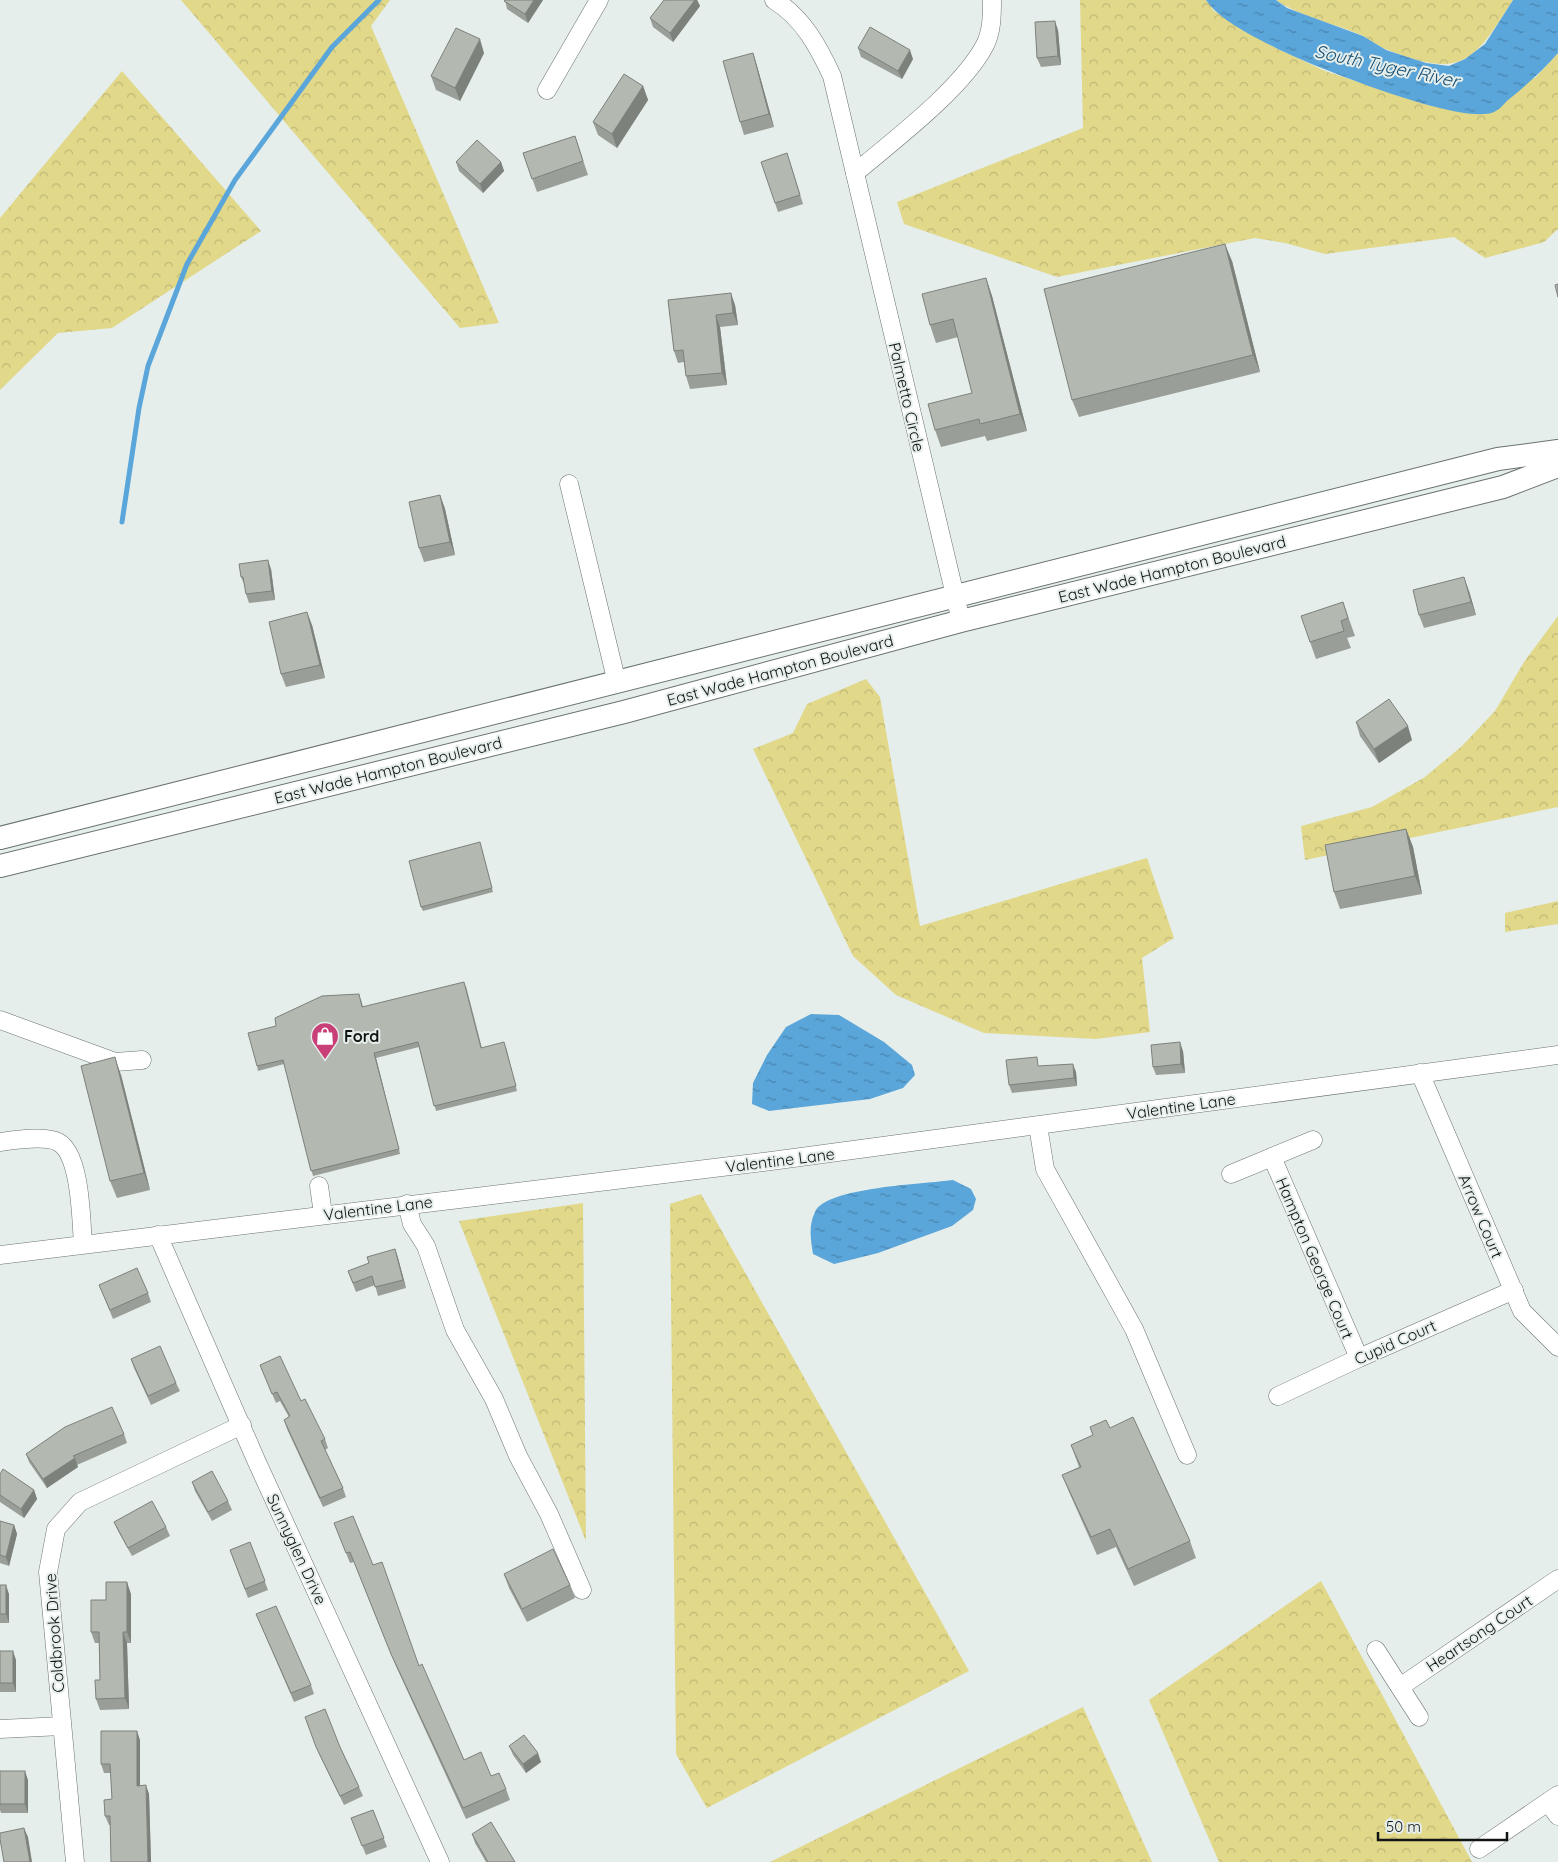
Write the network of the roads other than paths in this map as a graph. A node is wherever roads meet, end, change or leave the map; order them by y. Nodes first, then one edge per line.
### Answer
1 (600, 0) edge
2 (774, 0) edge
3 (992, 0) edge
4 (547, 90) dead end
5 (855, 173) junction
6 (1558, 451) edge
7 (1558, 466) edge
8 (569, 484) dead end
9 (1368, 492) junction
10 (1374, 520) junction
11 (1160, 544) junction
12 (1165, 571) junction
13 (1033, 575) junction
14 (953, 595) junction
15 (1039, 602) junction
16 (961, 621) junction
17 (617, 683) junction
18 (0, 838) edge
19 (0, 866) edge
20 (0, 1020) edge
21 (1558, 1055) edge
22 (142, 1060) dead end
23 (1420, 1073) junction
24 (1038, 1126) junction
25 (1312, 1140) dead end
26 (0, 1142) edge
27 (1272, 1157) junction
28 (1231, 1174) dead end
29 (319, 1186) dead end
30 (407, 1204) junction
31 (322, 1214) junction
32 (158, 1235) junction
33 (83, 1244) junction
34 (0, 1254) edge
35 (1514, 1290) junction
36 (1558, 1347) edge
37 (1359, 1358) junction
38 (1278, 1396) dead end
39 (242, 1425) junction
40 (1187, 1455) dead end
41 (1558, 1579) edge
42 (582, 1590) dead end
43 (1376, 1650) dead end
44 (1400, 1687) junction
45 (1419, 1717) dead end
46 (62, 1726) junction
47 (0, 1729) edge
48 (1555, 1804) edge
49 (1479, 1849) dead end
50 (76, 1862) edge
51 (440, 1862) edge

1 - 4 street
2 - 5 street, Palmetto Circle
3 - 5 street
5 - 14 street, Palmetto Circle
6 - 9 main road, East Wade Hampton Boulevard
7 - 10 main road, East Wade Hampton Boulevard
8 - 17 street
9 - 10 main road
9 - 11 main road, East Wade Hampton Boulevard
10 - 12 main road, East Wade Hampton Boulevard
11 - 12 main road
11 - 13 main road, East Wade Hampton Boulevard
12 - 15 main road, East Wade Hampton Boulevard
13 - 14 main road, East Wade Hampton Boulevard
13 - 15 main road
14 - 16 street, Palmetto Circle
14 - 17 main road, East Wade Hampton Boulevard
15 - 16 main road, East Wade Hampton Boulevard
16 - 19 main road, East Wade Hampton Boulevard
17 - 18 main road, East Wade Hampton Boulevard
20 - 22 street
21 - 23 street, Valentine Lane
23 - 24 street, Valentine Lane
23 - 35 street, Arrow Court
24 - 30 street, Valentine Lane
24 - 40 street
25 - 27 street
26 - 33 street
27 - 28 street
27 - 37 street, Hampton George Court
29 - 31 street
30 - 31 street, Valentine Lane
30 - 42 street
31 - 32 street, Valentine Lane
32 - 33 street, Valentine Lane
32 - 39 street, Sunnyglen Drive
33 - 34 street, Valentine Lane
35 - 36 street, Arrow Court
35 - 37 street, Cupid Court
37 - 38 street, Cupid Court
39 - 46 street, Coldbrook Drive
39 - 51 street, Sunnyglen Drive
41 - 44 street, Heartsong Court
43 - 44 street
44 - 45 street
46 - 47 street
46 - 50 street, Coldbrook Drive
48 - 49 street

